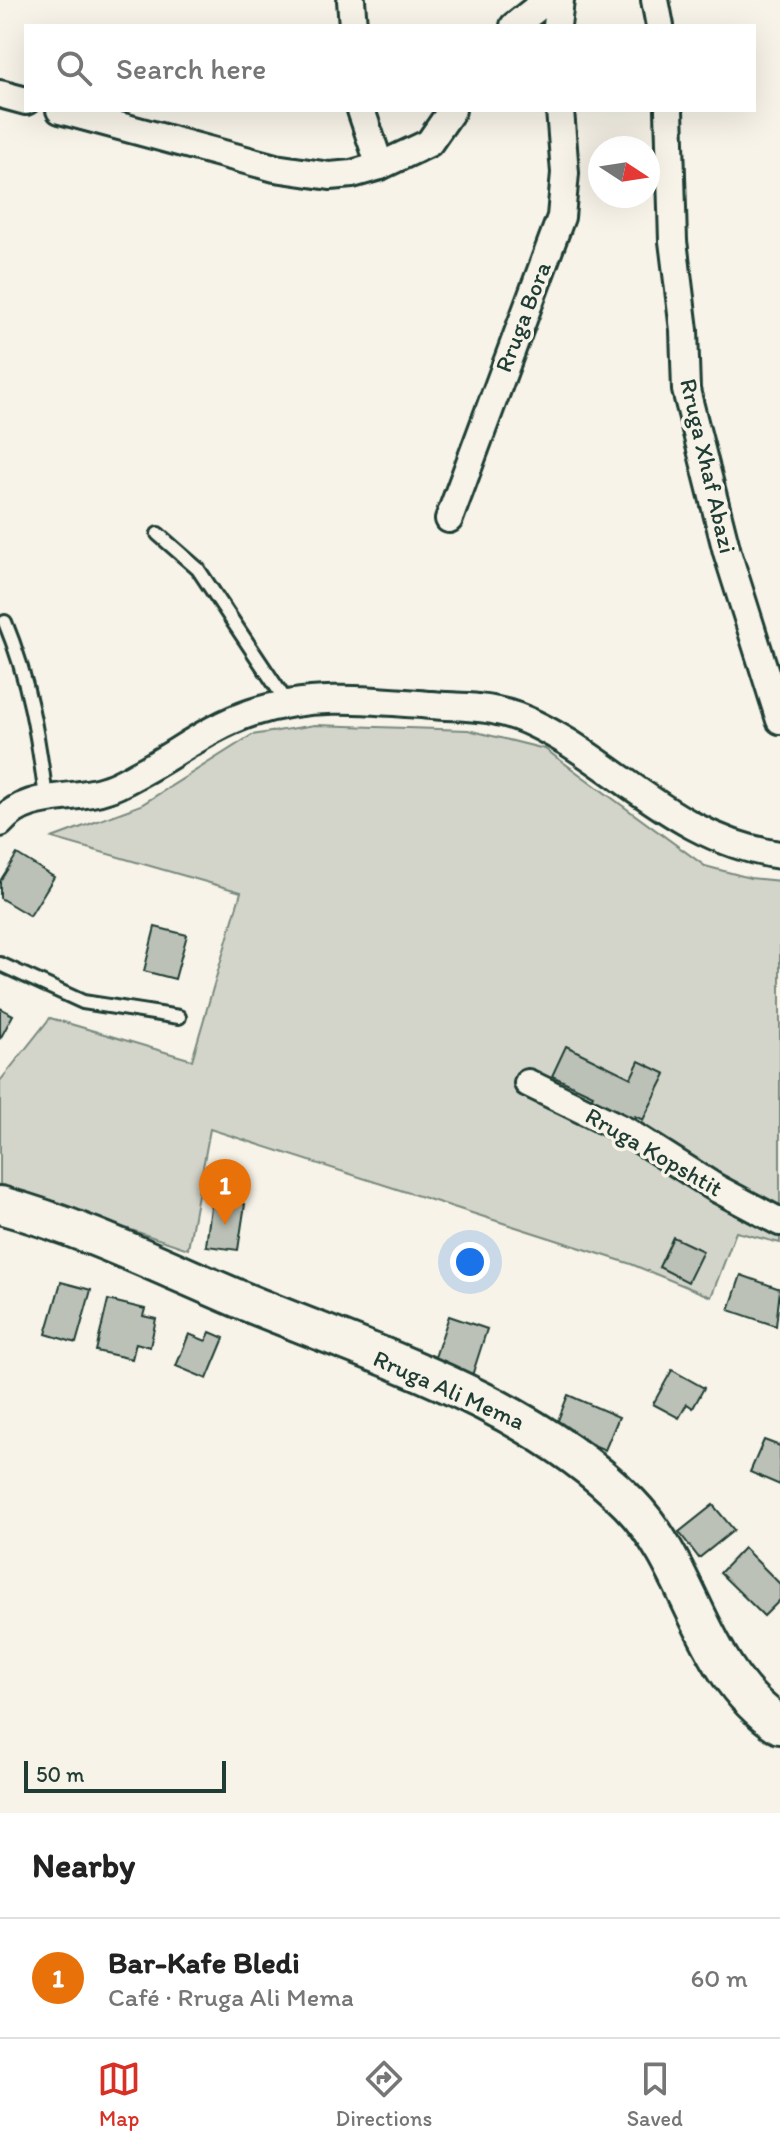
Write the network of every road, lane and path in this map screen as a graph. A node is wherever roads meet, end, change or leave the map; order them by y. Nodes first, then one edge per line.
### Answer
1 (351, 0) edge
2 (547, 0) edge
3 (560, 0) edge
4 (655, 0) edge
5 (353, 24) edge
6 (517, 24) edge
7 (557, 24) edge
8 (660, 24) edge
9 (0, 94) edge
10 (24, 100) edge
11 (67, 112) edge
12 (362, 112) edge
13 (451, 112) edge
14 (560, 112) edge
15 (669, 112) edge
16 (380, 166) junction
17 (449, 519) dead end
18 (158, 534) dead end
19 (5, 622) dead end
20 (288, 704) junction
21 (780, 720) edge
22 (46, 798) junction
23 (2, 816) edge
24 (780, 855) edge
25 (0, 964) edge
26 (179, 1017) dead end
27 (528, 1083) dead end
28 (0, 1205) edge
29 (780, 1222) edge
30 (780, 1725) edge

1 - 5 street
2 - 6 street
3 - 7 street
4 - 8 street
9 - 10 street
11 - 16 street
12 - 16 street
13 - 16 street
14 - 17 street, Rruga Bora
15 - 21 street, Rruga Xhaf Abazi
18 - 20 lane
19 - 22 lane
20 - 22 street
20 - 24 street
22 - 23 street
25 - 26 lane
27 - 29 street, Rruga Kopshtit
28 - 30 street, Rruga Ali Mema

